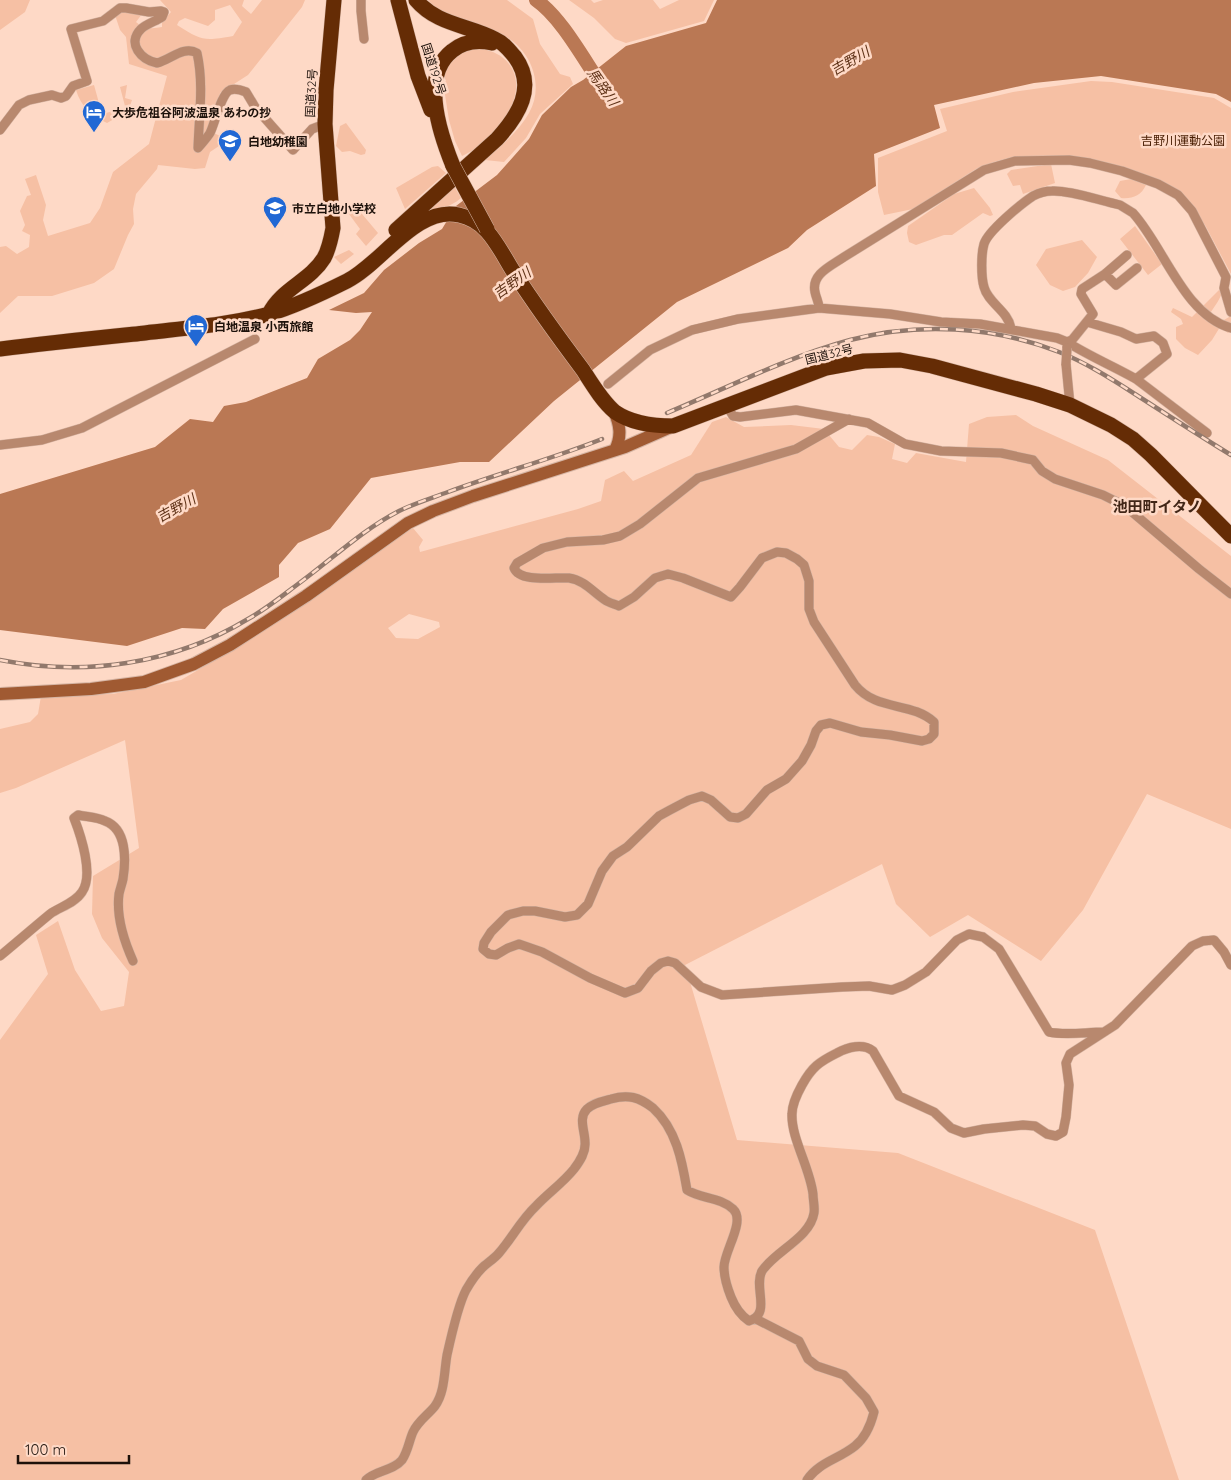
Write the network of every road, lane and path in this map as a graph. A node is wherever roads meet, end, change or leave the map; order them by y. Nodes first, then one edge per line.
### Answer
1 (334, 0) edge
2 (361, 0) edge
3 (398, 0) edge
4 (416, 0) edge
5 (429, 11) junction
6 (405, 25) junction
7 (364, 39) dead end
8 (509, 50) junction
9 (325, 124) junction
10 (0, 130) edge
11 (445, 147) junction
12 (487, 229) junction
13 (1127, 255) dead end
14 (1137, 268) dead end
15 (1105, 274) junction
16 (324, 291) junction
17 (819, 308) junction
18 (1231, 312) edge
19 (269, 314) junction
20 (1087, 322) junction
21 (1011, 328) junction
22 (1231, 328) edge
23 (255, 339) dead end
24 (1067, 345) junction
25 (0, 349) edge
26 (1136, 379) junction
27 (608, 384) dead end
28 (1070, 405) junction
29 (727, 406) junction
30 (848, 419) junction
31 (626, 422) junction
32 (673, 426) junction
33 (1208, 433) dead end
34 (0, 445) edge
35 (615, 450) junction
36 (1231, 536) edge
37 (1231, 594) edge
38 (0, 694) edge
39 (0, 956) edge
40 (133, 961) dead end
41 (1231, 965) edge
42 (1104, 1032) junction
43 (756, 1319) junction
44 (366, 1480) edge
45 (807, 1480) edge

1 - 9 highway, 国道32号
2 - 7 street
3 - 6 highway, 国道192号
4 - 5 highway, 国道32号
5 - 6 highway
5 - 8 highway, 国道32号
6 - 11 highway, 国道192号
8 - 11 highway, 国道32号
8 - 16 highway, 国道32号
9 - 10 street
9 - 19 highway, 国道32号
11 - 12 highway, 国道32号, bridge
12 - 16 highway, 国道32号
12 - 31 highway, 国道32号
13 - 15 street
14 - 15 street
15 - 20 street
16 - 19 highway, 国道32号
17 - 18 street
17 - 21 street
17 - 27 street
19 - 25 highway, 国道32号
20 - 24 street
20 - 26 street
21 - 22 street
21 - 24 street
23 - 34 street
24 - 26 street
24 - 28 street, bridge
26 - 33 street
28 - 29 highway, 国道32号
28 - 36 highway, 国道32号
29 - 30 street
29 - 32 highway, 国道32号
30 - 37 street
30 - 42 street
31 - 32 highway, 国道32号
31 - 35 street
32 - 35 street
35 - 38 street
39 - 40 street
41 - 42 street
42 - 43 street
43 - 44 street
43 - 45 street

